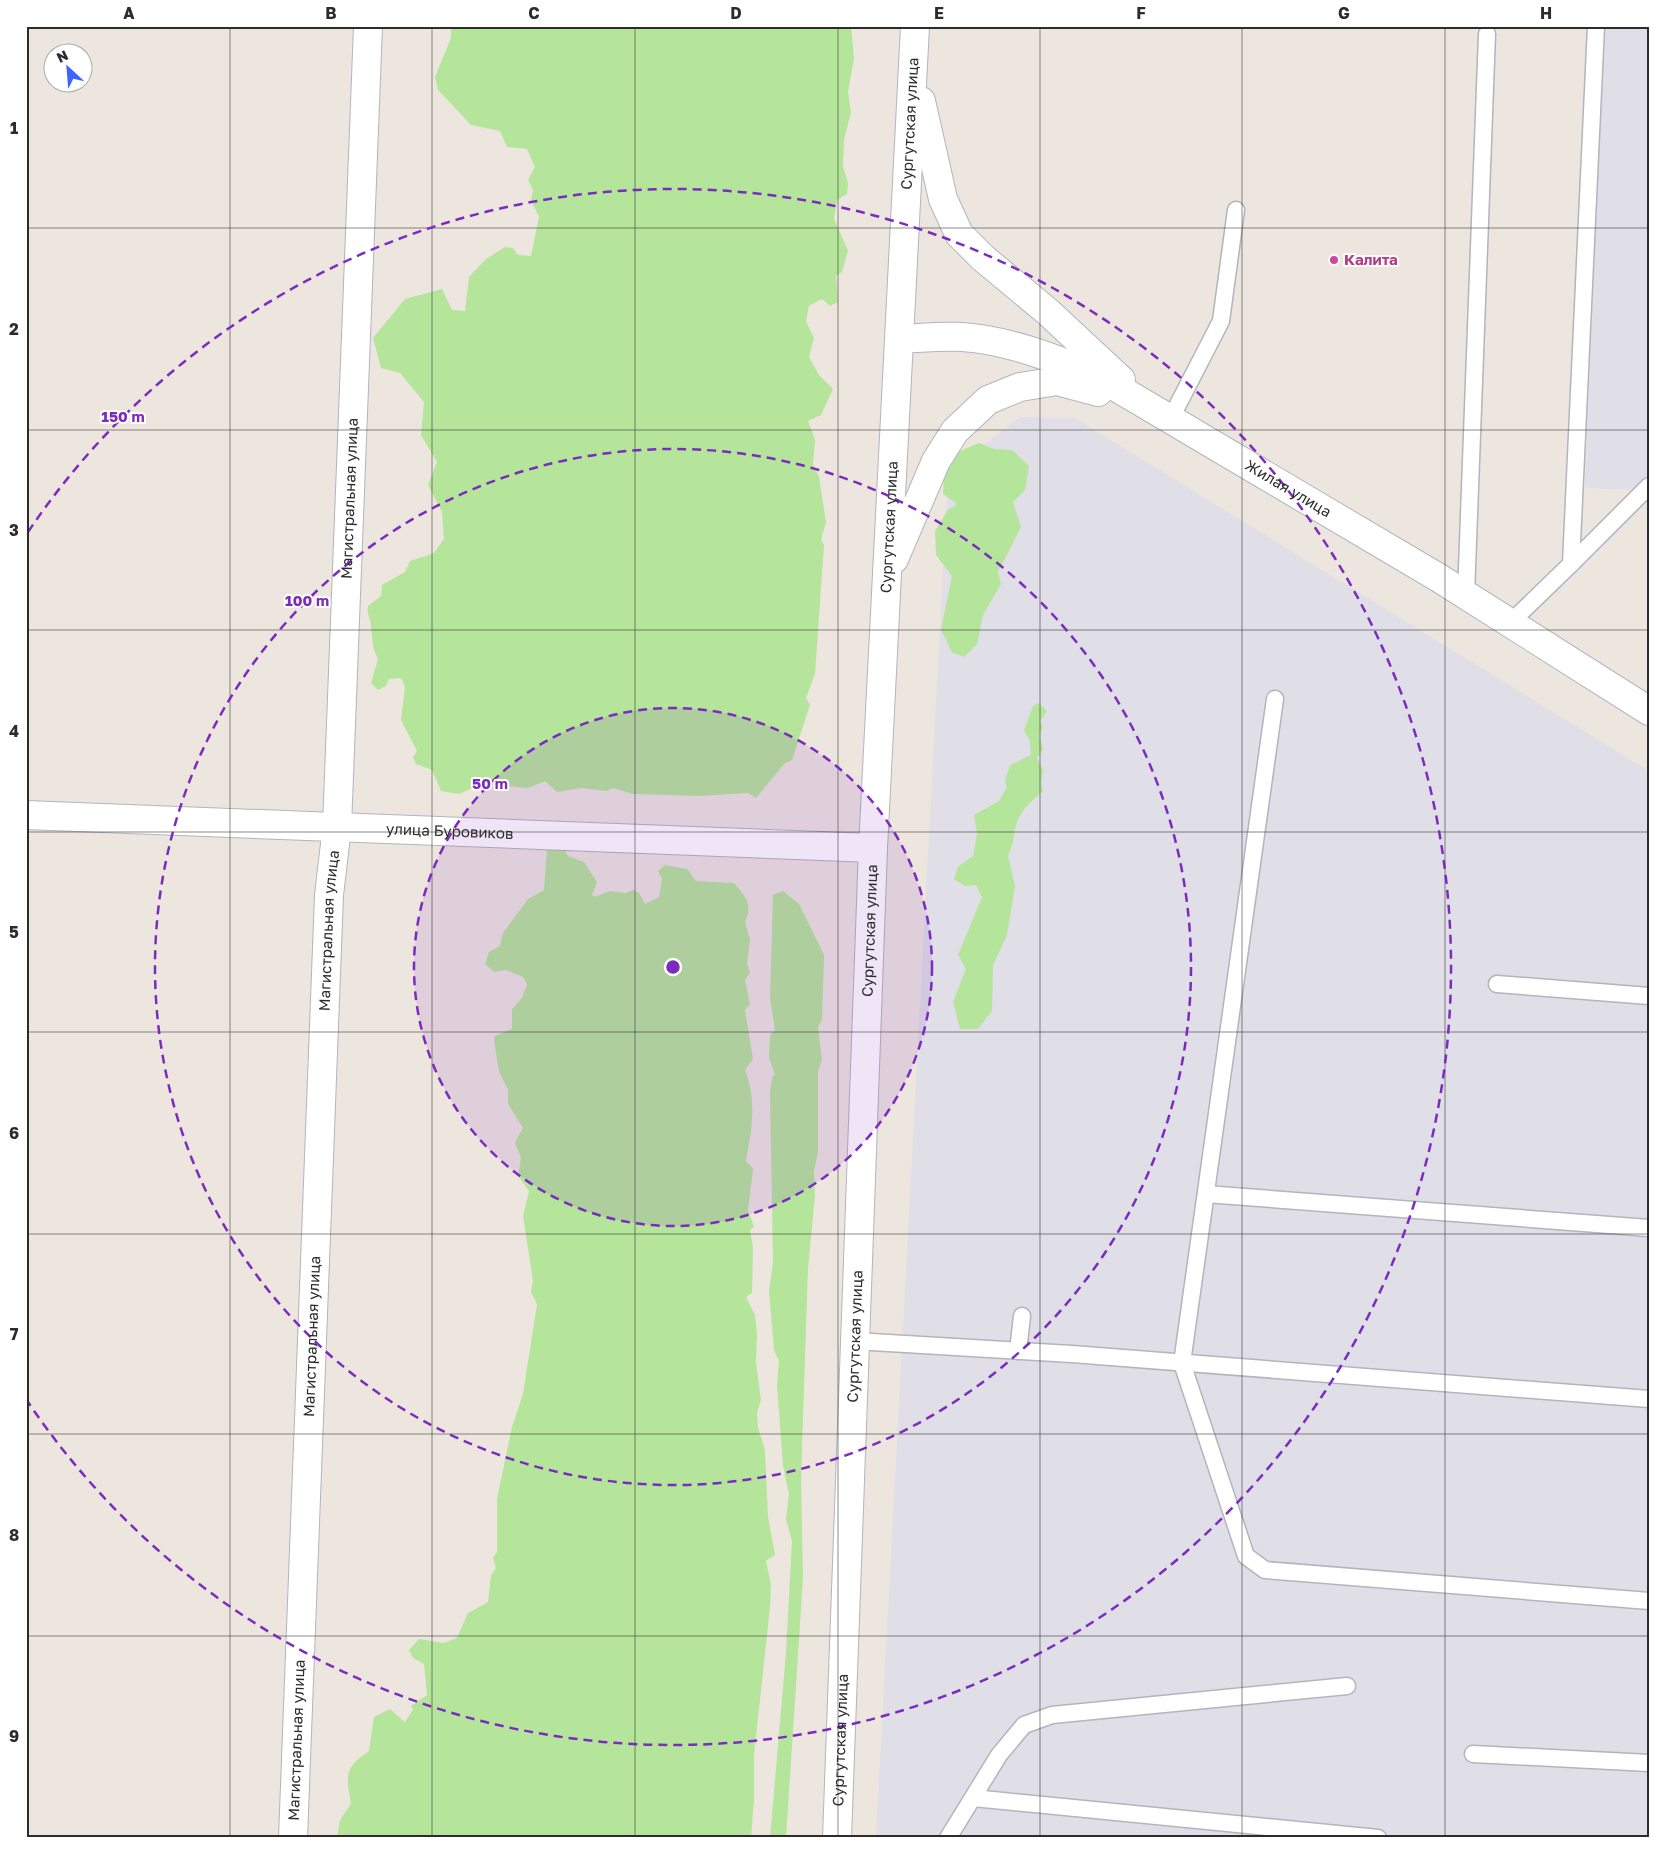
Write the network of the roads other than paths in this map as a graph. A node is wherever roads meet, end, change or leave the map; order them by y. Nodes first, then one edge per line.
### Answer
1 (368, 26) edge
2 (915, 26) edge
3 (1596, 26) edge
4 (1487, 34) dead end
5 (914, 66) junction
6 (1236, 210) dead end
7 (900, 339) junction
8 (1148, 405) junction
9 (1171, 418) junction
10 (1649, 486) edge
11 (1571, 564) junction
12 (886, 578) junction
13 (1466, 595) junction
14 (1510, 623) junction
15 (1275, 699) dead end
16 (1649, 711) edge
17 (26, 815) edge
18 (337, 827) junction
19 (873, 848) junction
20 (1497, 984) dead end
21 (1649, 996) edge
22 (1206, 1194) junction
23 (1649, 1228) edge
24 (1022, 1316) dead end
25 (855, 1341) junction
26 (1018, 1351) junction
27 (1182, 1363) junction
28 (1649, 1399) edge
29 (1649, 1601) edge
30 (1347, 1686) dead end
31 (1472, 1754) dead end
32 (1649, 1763) edge
33 (972, 1798) junction
34 (293, 1838) edge
35 (837, 1838) edge
36 (948, 1838) edge
37 (1378, 1838) edge

1 - 18 main road, Магистральная улица
2 - 5 main road, Сургутская улица
3 - 11 lane
4 - 13 lane
5 - 7 main road, Сургутская улица
5 - 8 main road
6 - 9 lane
7 - 8 main road, Жилая улица
7 - 12 main road, Сургутская улица
8 - 9 main road, Жилая улица
8 - 12 main road
9 - 13 main road, Жилая улица
10 - 11 lane
11 - 14 lane
12 - 19 main road, Сургутская улица
13 - 14 main road, Жилая улица
14 - 16 main road, Жилая улица
15 - 22 lane
17 - 18 main road, улица Буровиков
18 - 19 main road, улица Буровиков
18 - 34 main road, Магистральная улица
19 - 25 main road, Сургутская улица
20 - 21 lane
22 - 23 lane
22 - 27 lane
24 - 26 lane
25 - 26 lane
25 - 35 main road, Сургутская улица
26 - 27 lane
27 - 28 lane
27 - 29 lane
30 - 33 lane
31 - 32 lane
33 - 36 lane
33 - 37 lane

